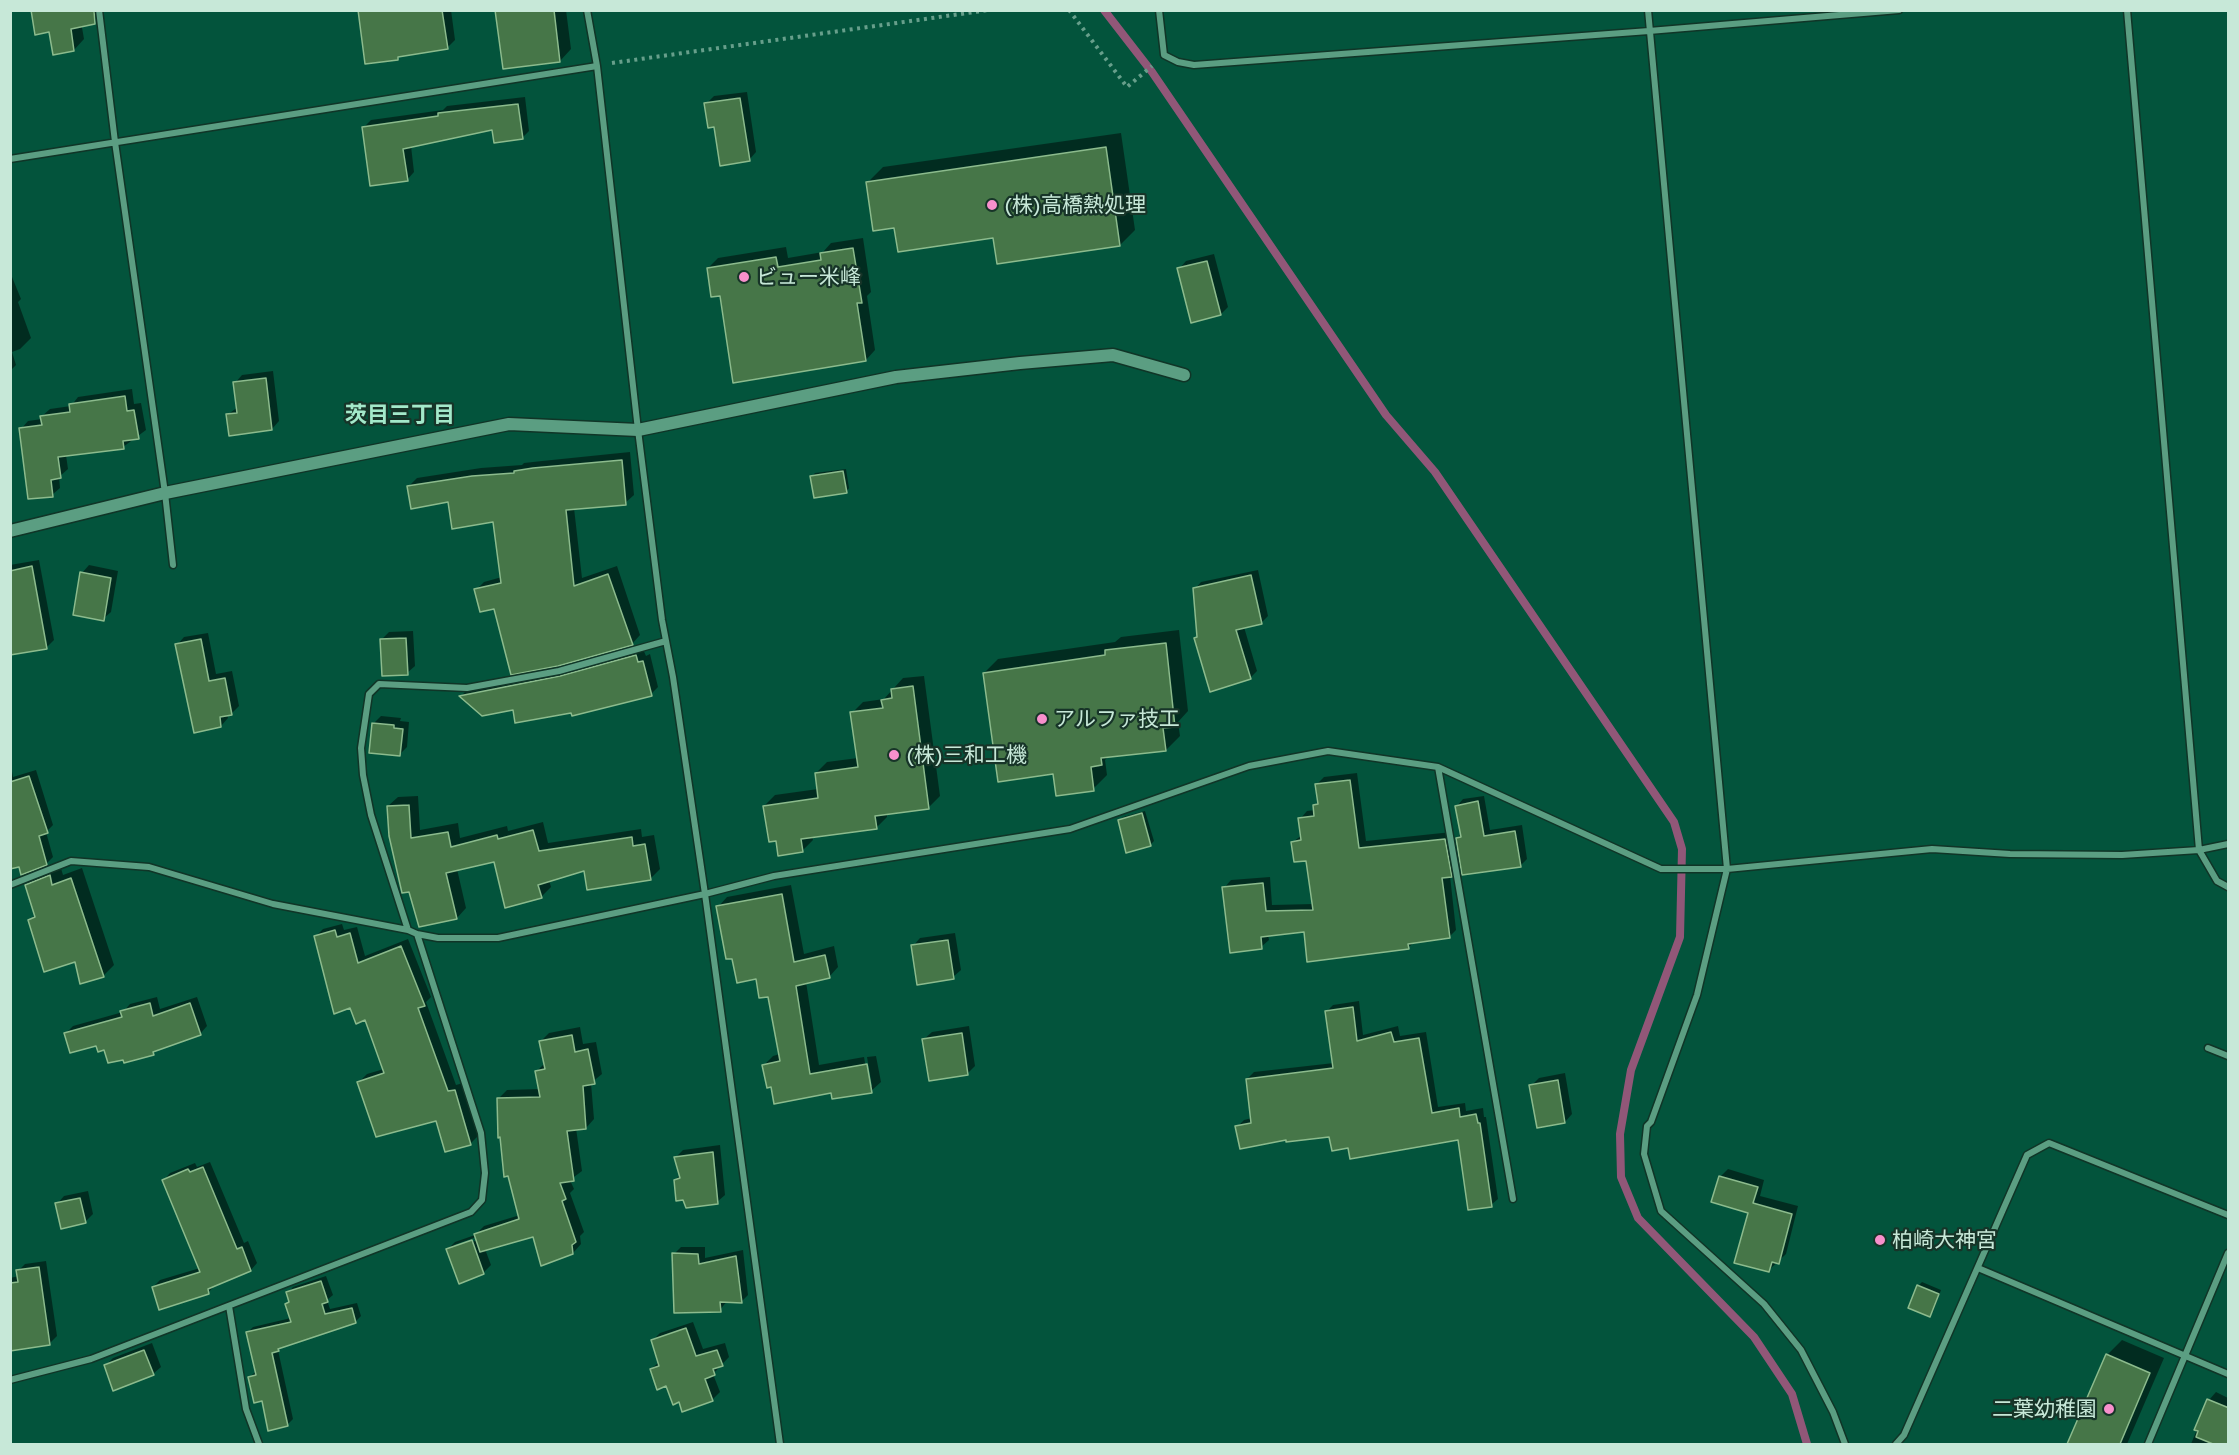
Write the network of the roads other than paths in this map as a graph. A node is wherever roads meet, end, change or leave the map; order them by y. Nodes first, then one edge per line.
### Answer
1 (99, 10) edge
2 (587, 10) edge
3 (1159, 10) edge
4 (1648, 10) edge
5 (1899, 10) edge
6 (2127, 10) edge
7 (1649, 31) junction
8 (597, 66) junction
9 (115, 142) junction
10 (10, 159) edge
11 (1184, 375) dead end
12 (638, 430) junction
13 (165, 493) junction
14 (10, 531) edge
15 (173, 565) dead end
16 (666, 641) junction
17 (1438, 767) junction
18 (2229, 844) edge
19 (2199, 850) junction
20 (1727, 869) junction
21 (10, 885) edge
22 (2229, 887) edge
23 (705, 894) junction
24 (408, 930) junction
25 (417, 934) junction
26 (2208, 1048) dead end
27 (2229, 1056) edge
28 (1514, 1199) dead end
29 (2229, 1215) edge
30 (2229, 1253) edge
31 (1978, 1268) junction
32 (230, 1306) junction
33 (2185, 1355) junction
34 (2229, 1374) edge
35 (10, 1380) edge
36 (259, 1444) edge
37 (780, 1444) edge
38 (1845, 1444) edge
39 (1896, 1444) edge
40 (2148, 1444) edge

1 - 9 street
2 - 8 street
3 - 7 street
4 - 7 street
5 - 7 street
6 - 19 street
7 - 20 street
8 - 9 street
8 - 12 street
9 - 10 street
9 - 13 street
11 - 12 street
12 - 13 street
12 - 16 street
13 - 14 street
13 - 15 street
16 - 23 street
16 - 24 street
17 - 20 street
17 - 23 street
17 - 28 street
18 - 19 street
19 - 20 street
19 - 22 street
20 - 38 street
21 - 24 street
23 - 25 street
23 - 37 street
24 - 25 street
25 - 32 street
26 - 27 street
29 - 31 street
30 - 33 street
31 - 33 street
31 - 39 street
32 - 35 street
32 - 36 street
33 - 34 street
33 - 40 street

